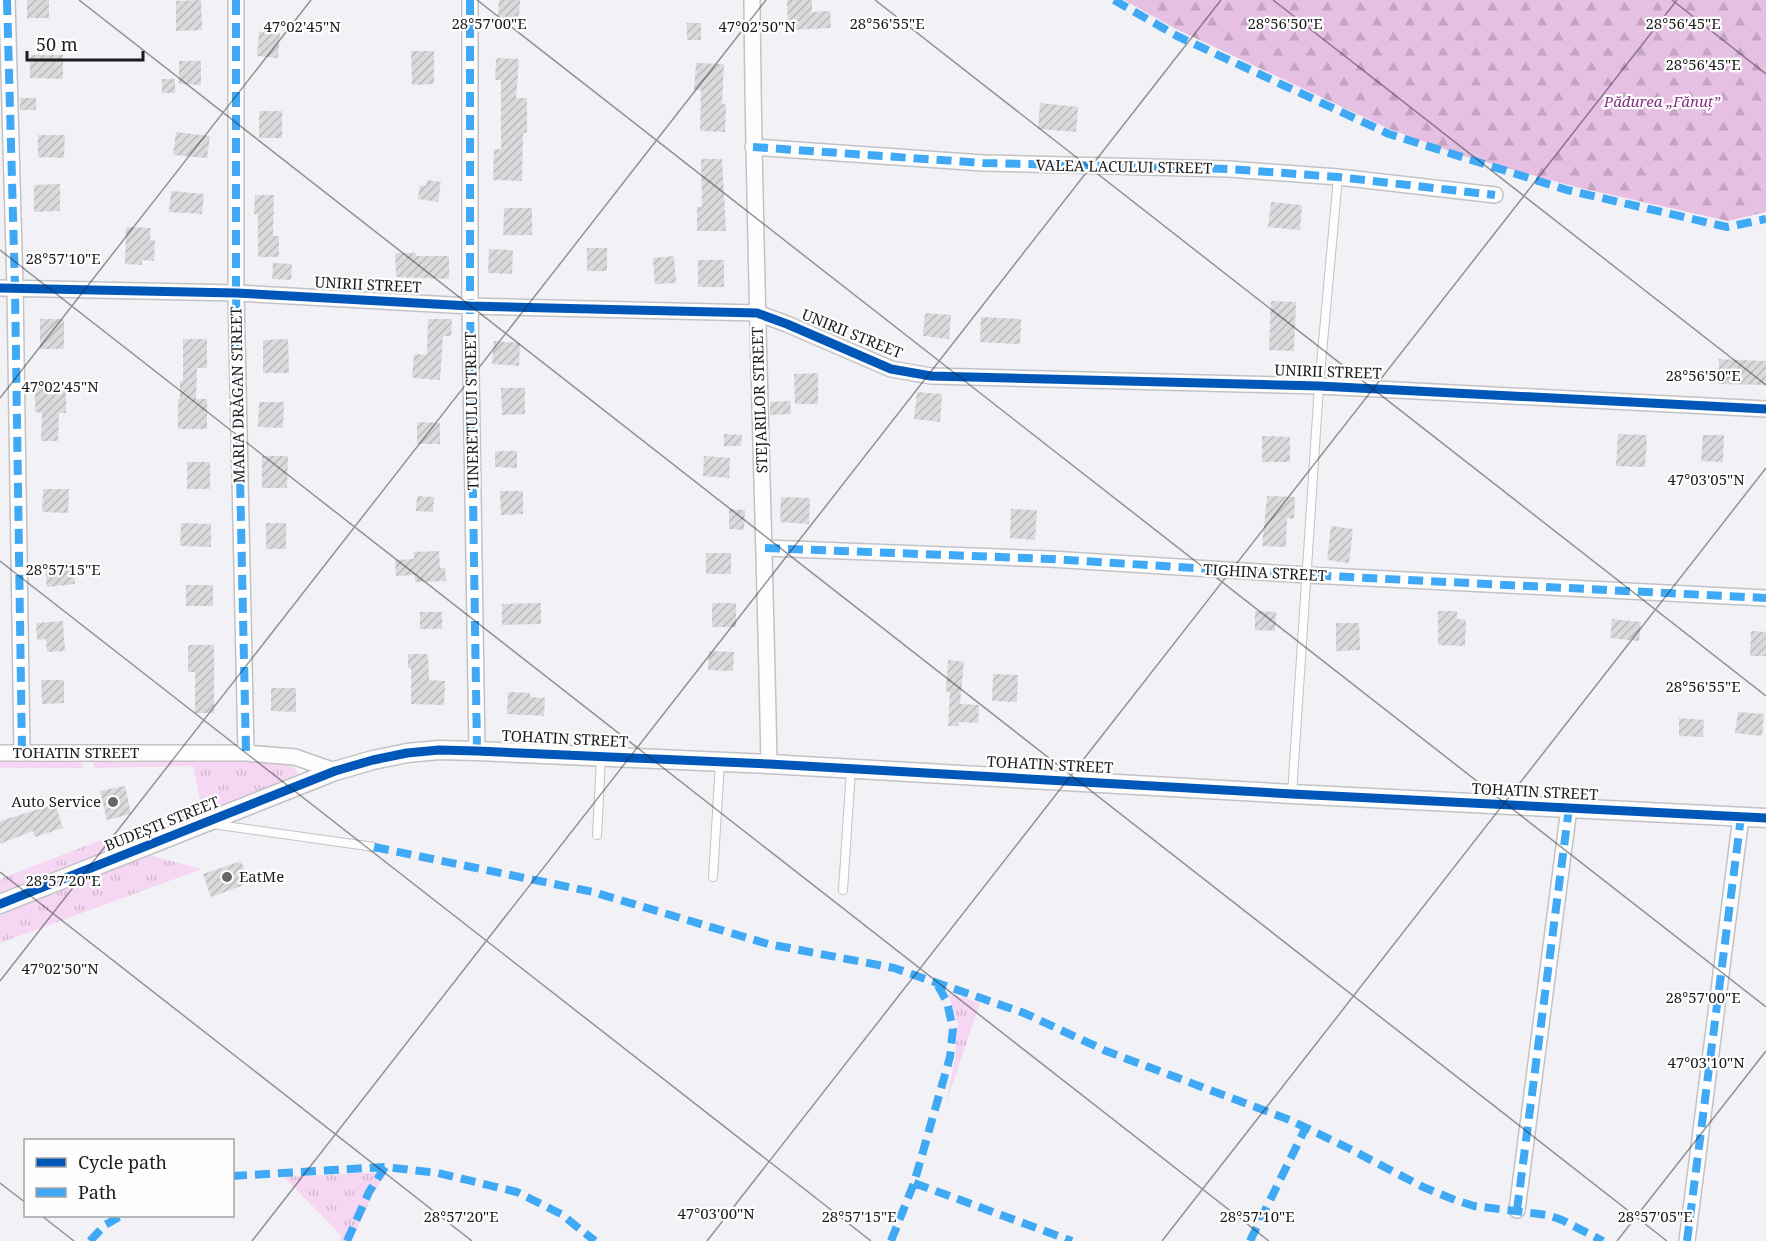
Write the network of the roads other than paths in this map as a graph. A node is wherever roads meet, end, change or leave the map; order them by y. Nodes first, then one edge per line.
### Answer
1 (6, 0) edge
2 (236, 0) edge
3 (470, 0) edge
4 (752, 0) edge
5 (753, 147) junction
6 (1338, 177) junction
7 (1495, 195) dead end
8 (8, 288) edge
9 (236, 293) junction
10 (470, 306) junction
11 (757, 313) junction
12 (1319, 386) junction
13 (1766, 409) edge
14 (765, 548) junction
15 (1308, 575) junction
16 (1766, 598) edge
17 (477, 750) junction
18 (0, 753) edge
19 (22, 753) junction
20 (246, 753) junction
21 (601, 756) junction
22 (720, 762) junction
23 (769, 764) junction
24 (851, 769) junction
25 (334, 771) junction
26 (1292, 794) junction
27 (1569, 808) junction
28 (1741, 817) junction
29 (1766, 818) edge
30 (206, 823) junction
31 (597, 836) dead end
32 (374, 847) dead end
33 (713, 877) dead end
34 (843, 890) dead end
35 (0, 904) edge
36 (1516, 1210) dead end
37 (1687, 1241) edge

1 - 8 street
2 - 9 street, MARIA DRĂGAN STREET
3 - 10 street, TINERETULUI STREET
4 - 5 street, STEJARILOR STREET
5 - 6 street, VALEA LACULUI STREET
5 - 11 street, STEJARILOR STREET
6 - 7 street, VALEA LACULUI STREET
6 - 12 lane
8 - 9 street, UNIRII STREET
8 - 19 street
9 - 10 street, UNIRII STREET
9 - 20 street, MARIA DRĂGAN STREET
10 - 11 street, UNIRII STREET
10 - 17 street, TINERETULUI STREET
11 - 12 street, UNIRII STREET
11 - 14 street, STEJARILOR STREET
12 - 13 street, UNIRII STREET
12 - 15 lane
14 - 15 street, TIGHINA STREET
14 - 23 street, STEJARILOR STREET
15 - 16 street, TIGHINA STREET
15 - 26 lane
17 - 21 street, TOHATIN STREET
17 - 25 street, TOHATIN STREET
18 - 19 street, TOHATIN STREET
19 - 20 street, TOHATIN STREET
20 - 25 street, TOHATIN STREET
21 - 22 street, TOHATIN STREET
21 - 31 lane
22 - 23 street, TOHATIN STREET
22 - 33 lane
23 - 24 street, TOHATIN STREET
24 - 26 street, TOHATIN STREET
24 - 34 lane
25 - 30 street, BUDEȘTI STREET
26 - 27 street, TOHATIN STREET
27 - 28 street, TOHATIN STREET
27 - 36 street
28 - 29 street, TOHATIN STREET
28 - 37 street
30 - 32 lane
30 - 35 street, BUDEȘTI STREET

